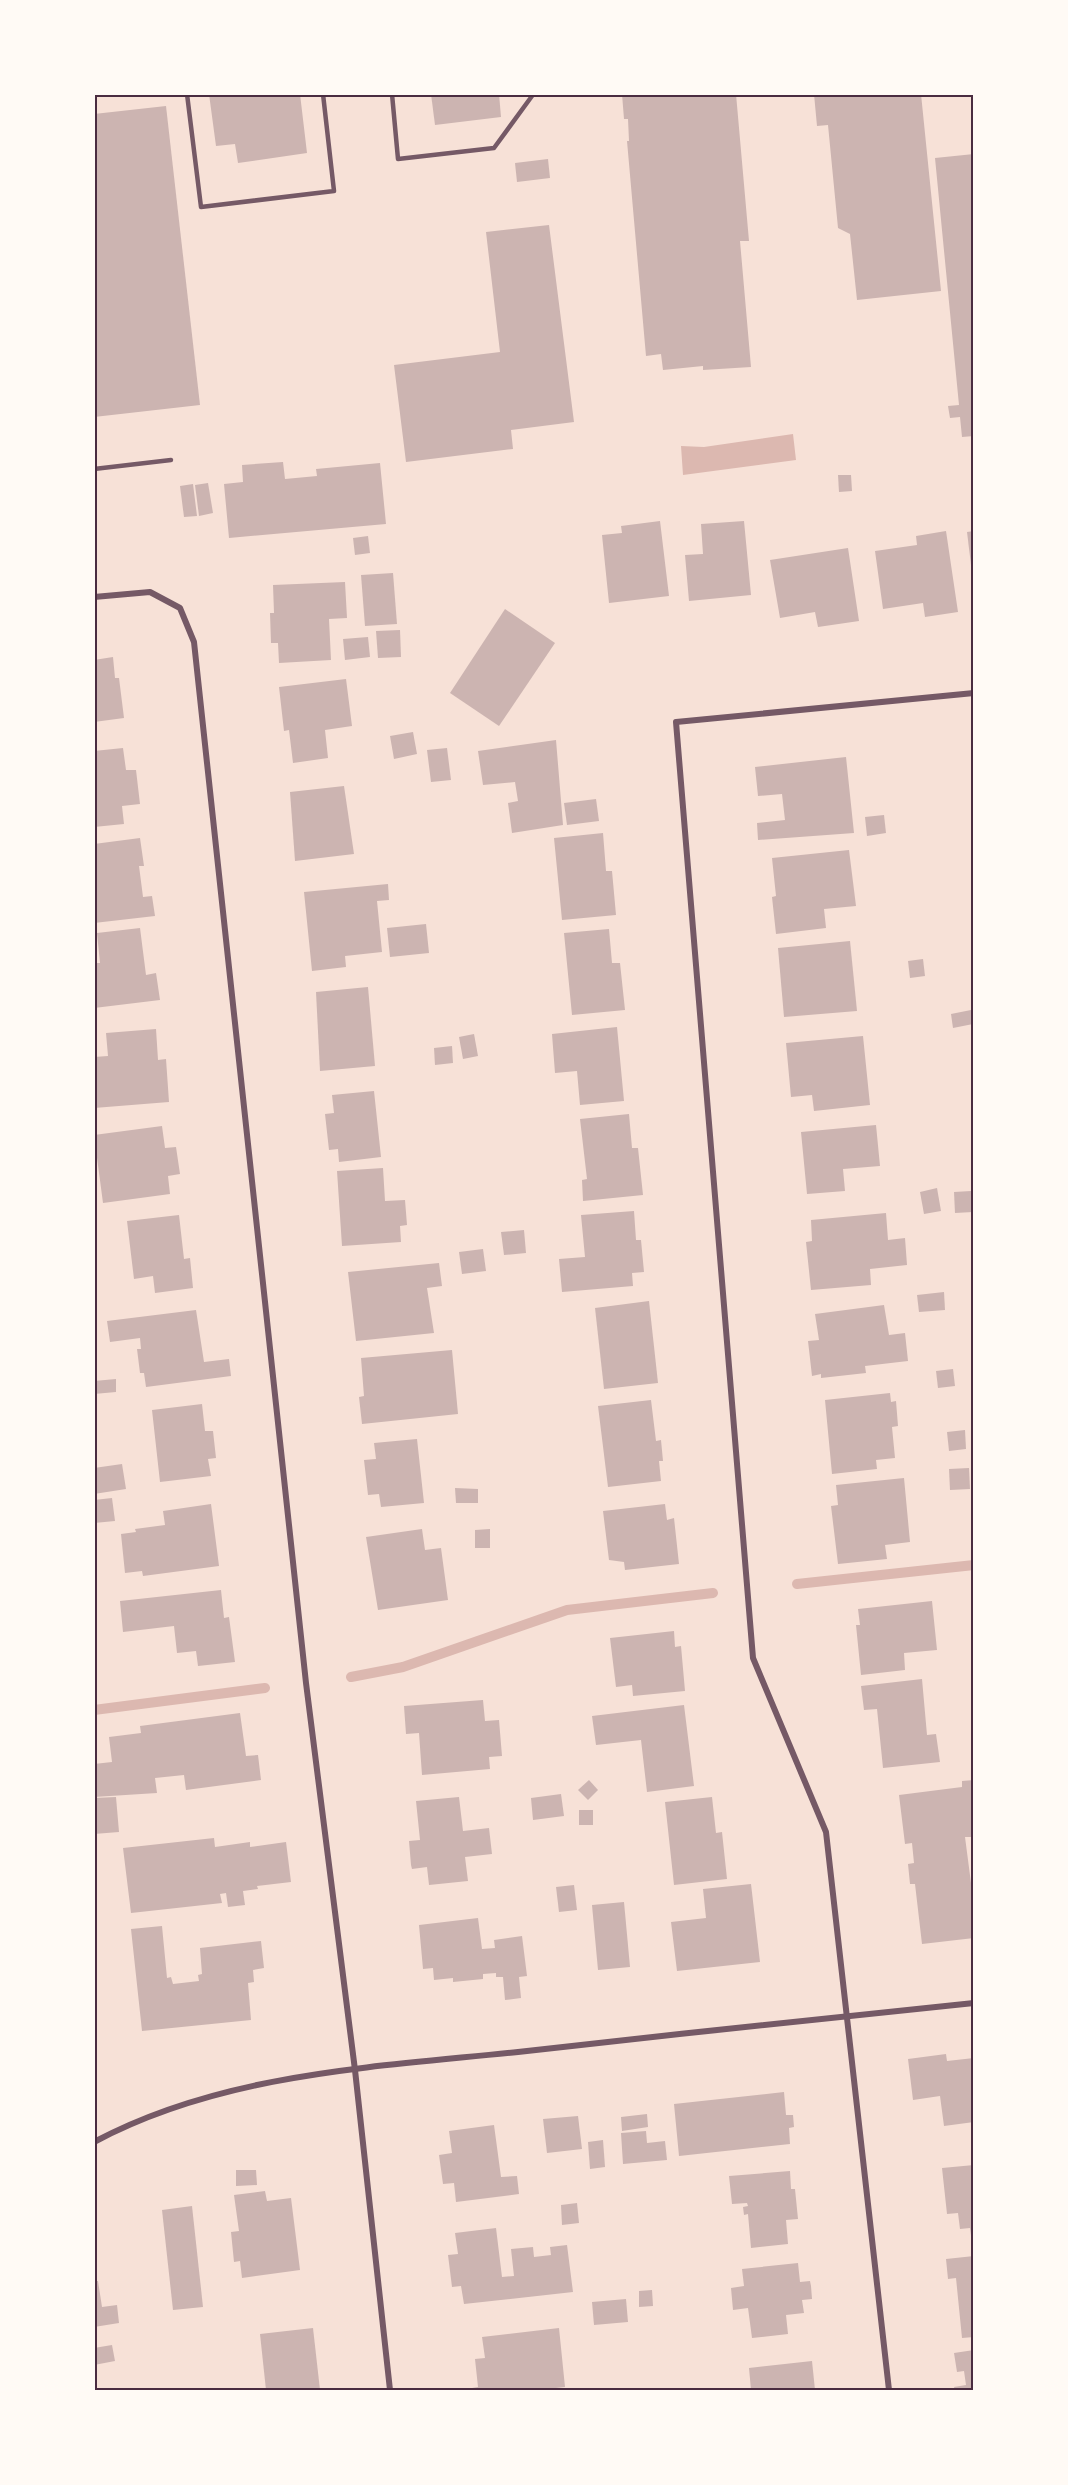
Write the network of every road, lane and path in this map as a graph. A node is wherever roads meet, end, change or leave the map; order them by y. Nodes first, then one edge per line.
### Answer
1 (187, 94) edge
2 (323, 94) edge
3 (392, 94) edge
4 (532, 96) edge
5 (171, 460) dead end
6 (94, 469) edge
7 (94, 597) edge
8 (974, 693) edge
9 (974, 2003) edge
10 (848, 2015) junction
11 (355, 2070) junction
12 (94, 2142) edge
13 (390, 2391) edge
14 (889, 2391) edge

1 - 2 lane
3 - 4 lane
5 - 6 lane
7 - 11 street
8 - 10 street
9 - 10 street
10 - 11 street
10 - 14 street
11 - 12 street
11 - 13 street

